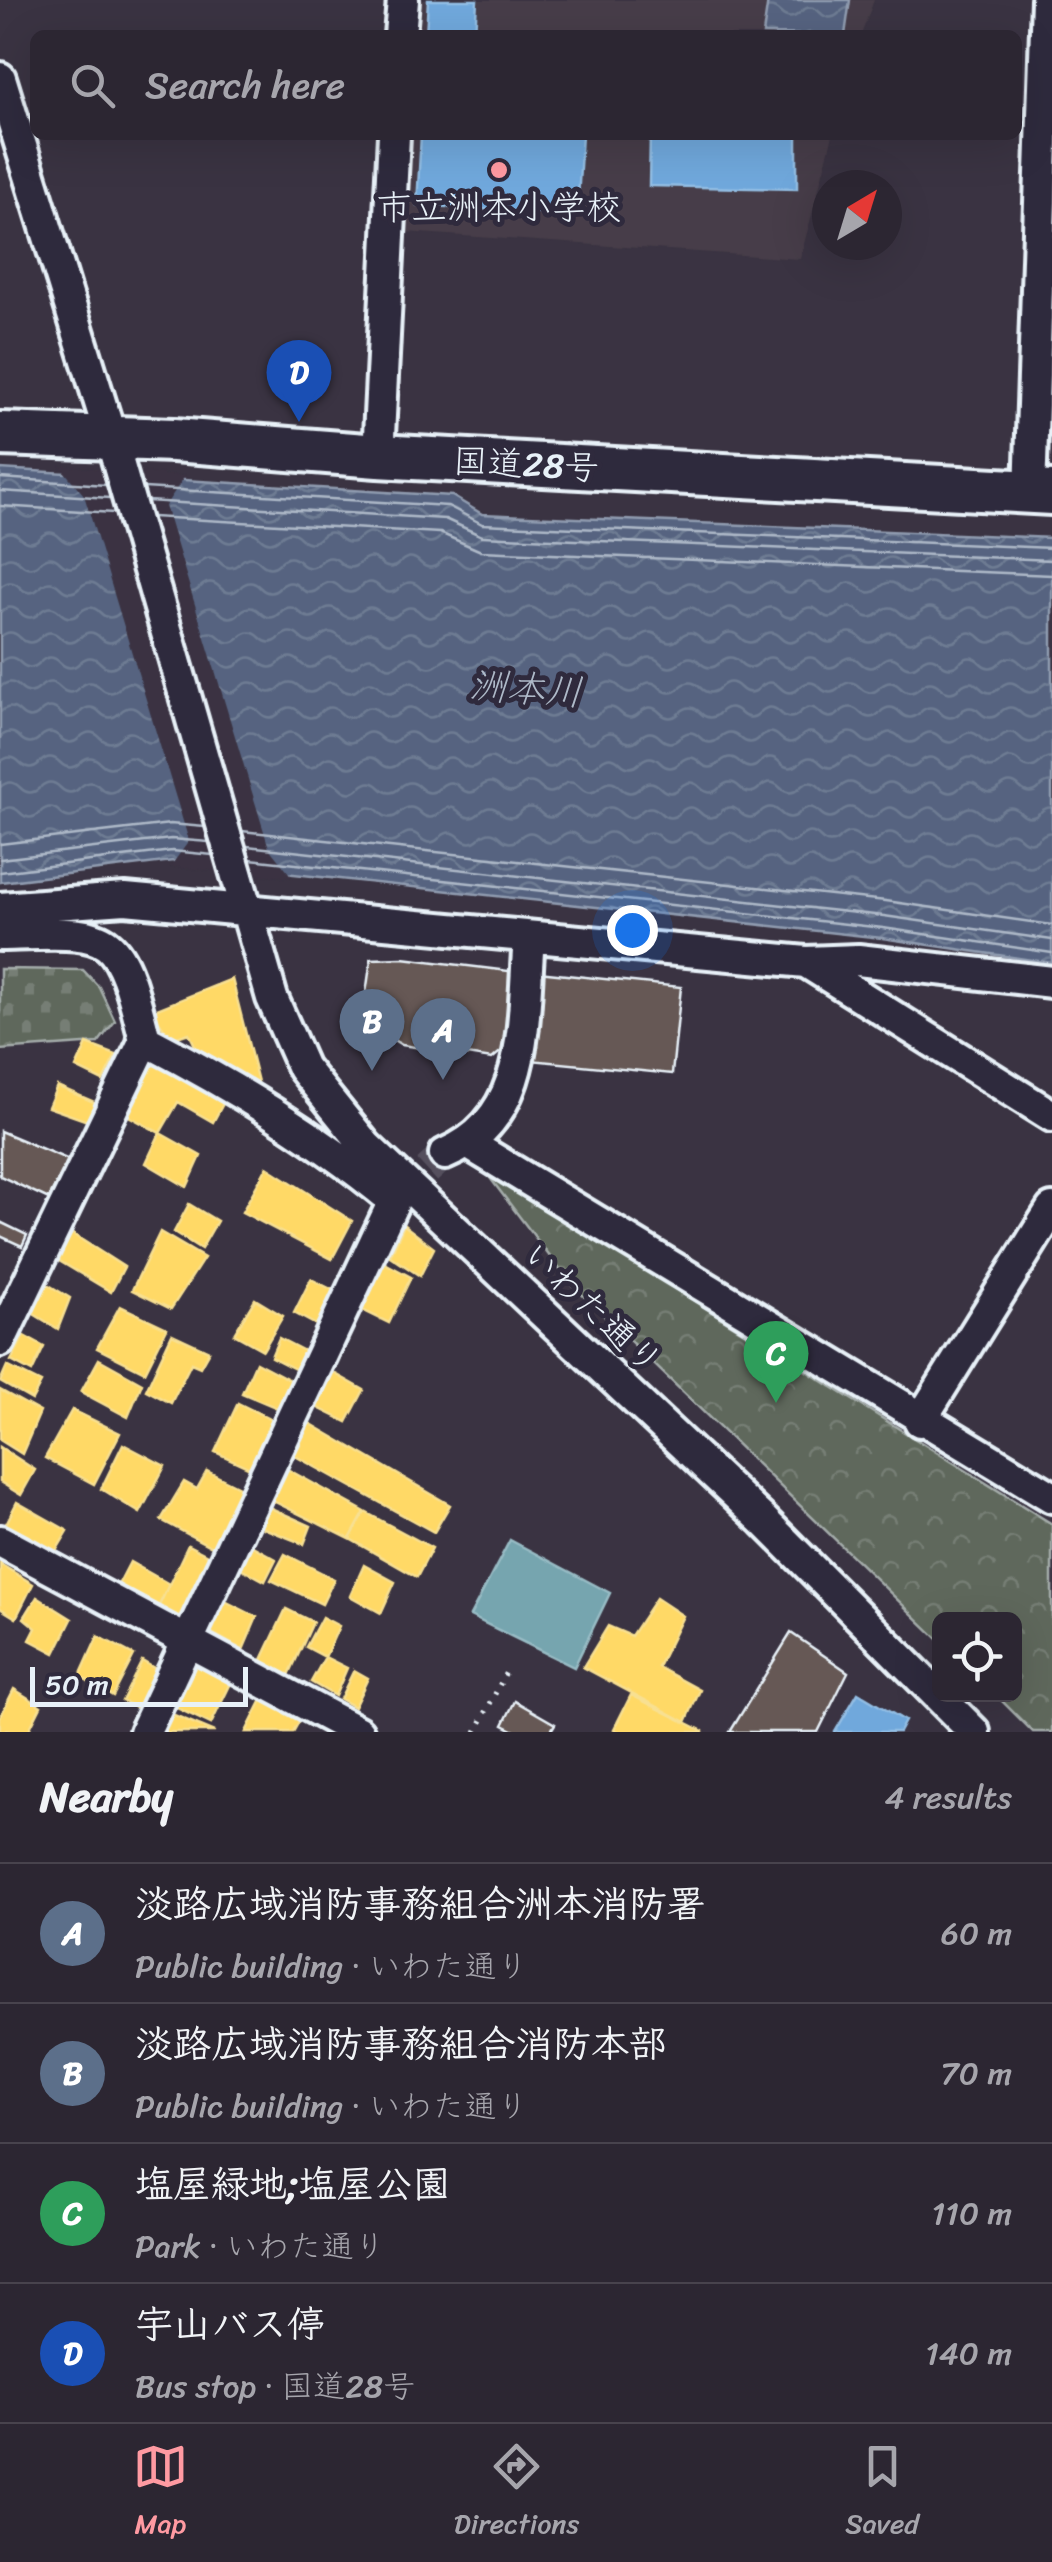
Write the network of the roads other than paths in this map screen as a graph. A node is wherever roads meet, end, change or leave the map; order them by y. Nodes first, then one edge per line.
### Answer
1 (402, 0) edge
2 (1048, 0) edge
3 (400, 30) edge
4 (0, 78) edge
5 (394, 140) edge
6 (0, 434) edge
7 (110, 438) junction
8 (378, 456) junction
9 (1041, 493) edge
10 (244, 897) junction
11 (0, 908) edge
12 (0, 935) edge
13 (530, 938) junction
14 (806, 962) junction
15 (1052, 982) edge
16 (145, 1040) junction
17 (1052, 1116) edge
18 (1052, 1210) edge
19 (0, 1341) edge
20 (920, 1421) junction
21 (1052, 1498) edge
22 (0, 1541) edge
23 (188, 1638) junction
24 (145, 1732) edge
25 (358, 1732) edge
26 (974, 1732) edge

1 - 3 street
2 - 9 street
4 - 7 street, いわた通り
5 - 8 street
6 - 7 highway, 国道28号
7 - 8 highway, 国道28号
7 - 10 street, いわた通り
8 - 9 highway, 国道28号
10 - 11 street
10 - 13 street
10 - 26 street, いわた通り
12 - 16 street
13 - 14 street
13 - 20 street
14 - 15 street
14 - 17 street
16 - 19 street
16 - 23 street
18 - 20 street
20 - 21 street
22 - 23 street
23 - 24 street
23 - 25 street

